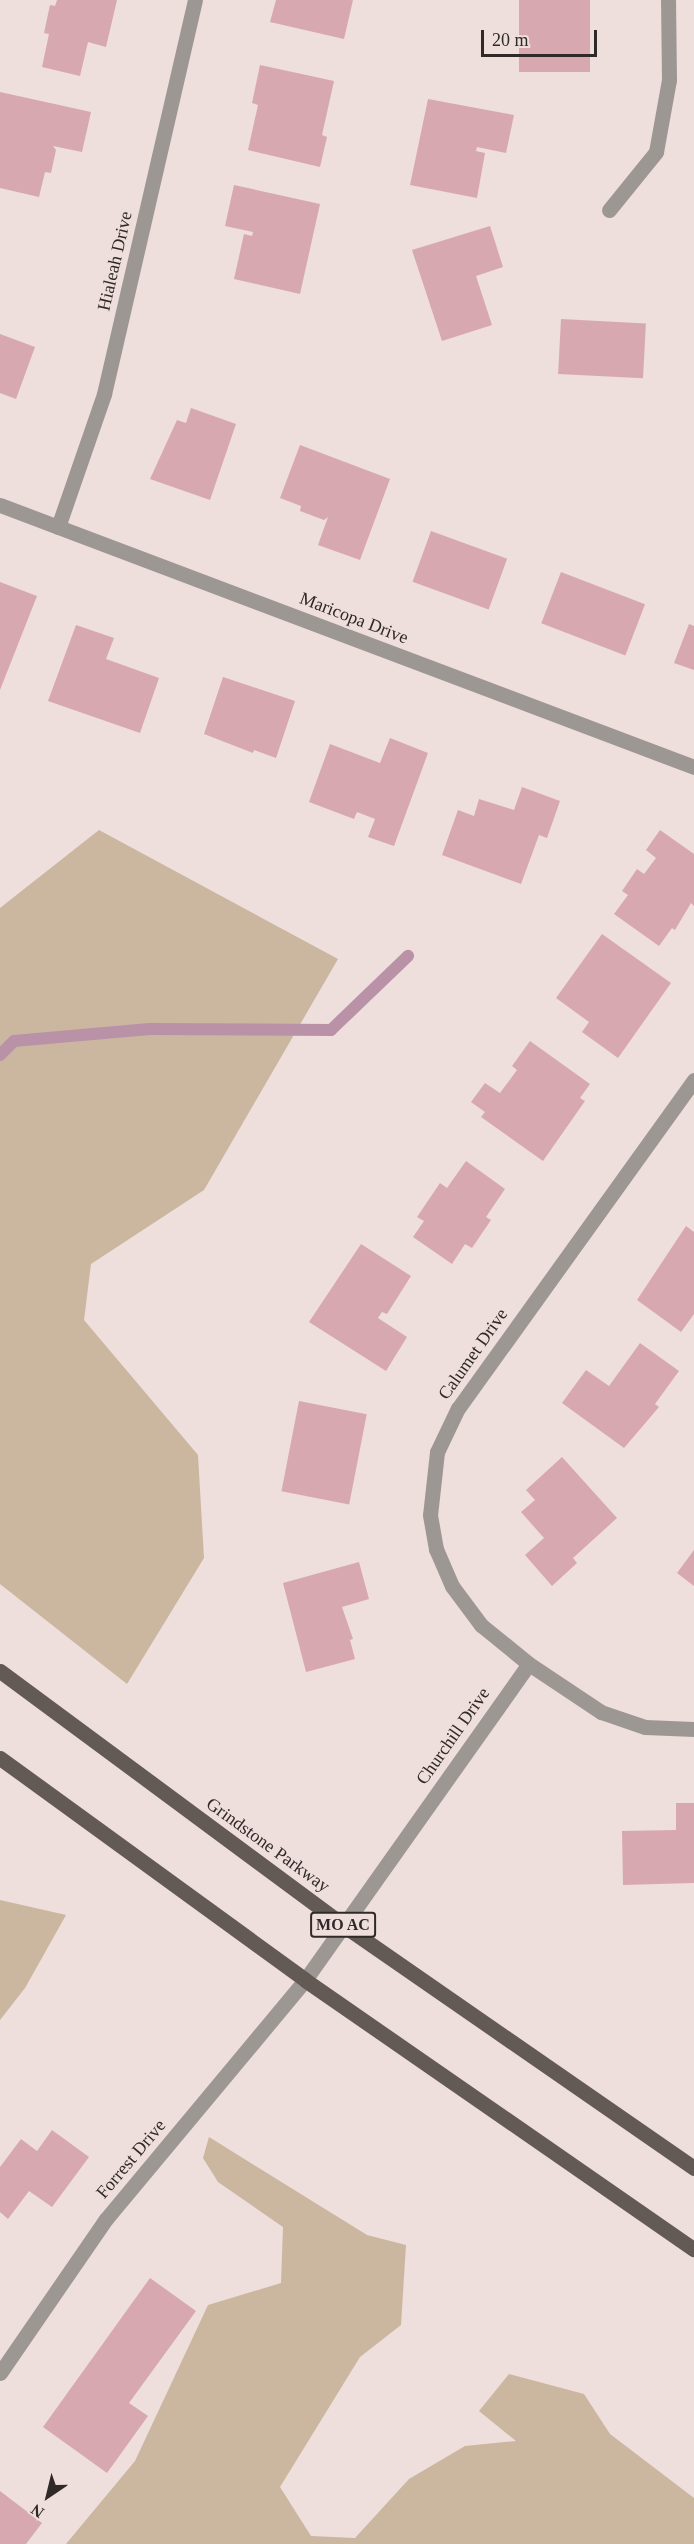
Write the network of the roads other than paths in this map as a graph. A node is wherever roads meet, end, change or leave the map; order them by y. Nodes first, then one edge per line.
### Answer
1 (195, 0) edge
2 (668, 0) edge
3 (609, 210) dead end
4 (0, 505) edge
5 (58, 527) junction
6 (694, 767) edge
7 (694, 1080) edge
8 (529, 1664) junction
9 (0, 1671) edge
10 (694, 1729) edge
11 (0, 1758) edge
12 (343, 1925) junction
13 (305, 1980) junction
14 (694, 2168) edge
15 (694, 2249) edge
16 (0, 2373) edge

1 - 5 street, Hialeah Drive
2 - 3 street
4 - 5 street, Maricopa Drive
5 - 6 street, Maricopa Drive
7 - 8 street, Calumet Drive
8 - 10 street
8 - 12 street, Churchill Drive
9 - 12 main road, Grindstone Parkway / MO AC
11 - 13 main road
12 - 13 street, Churchill Drive
12 - 14 main road, Grindstone Parkway / MO AC
13 - 15 main road
13 - 16 street, Forrest Drive

